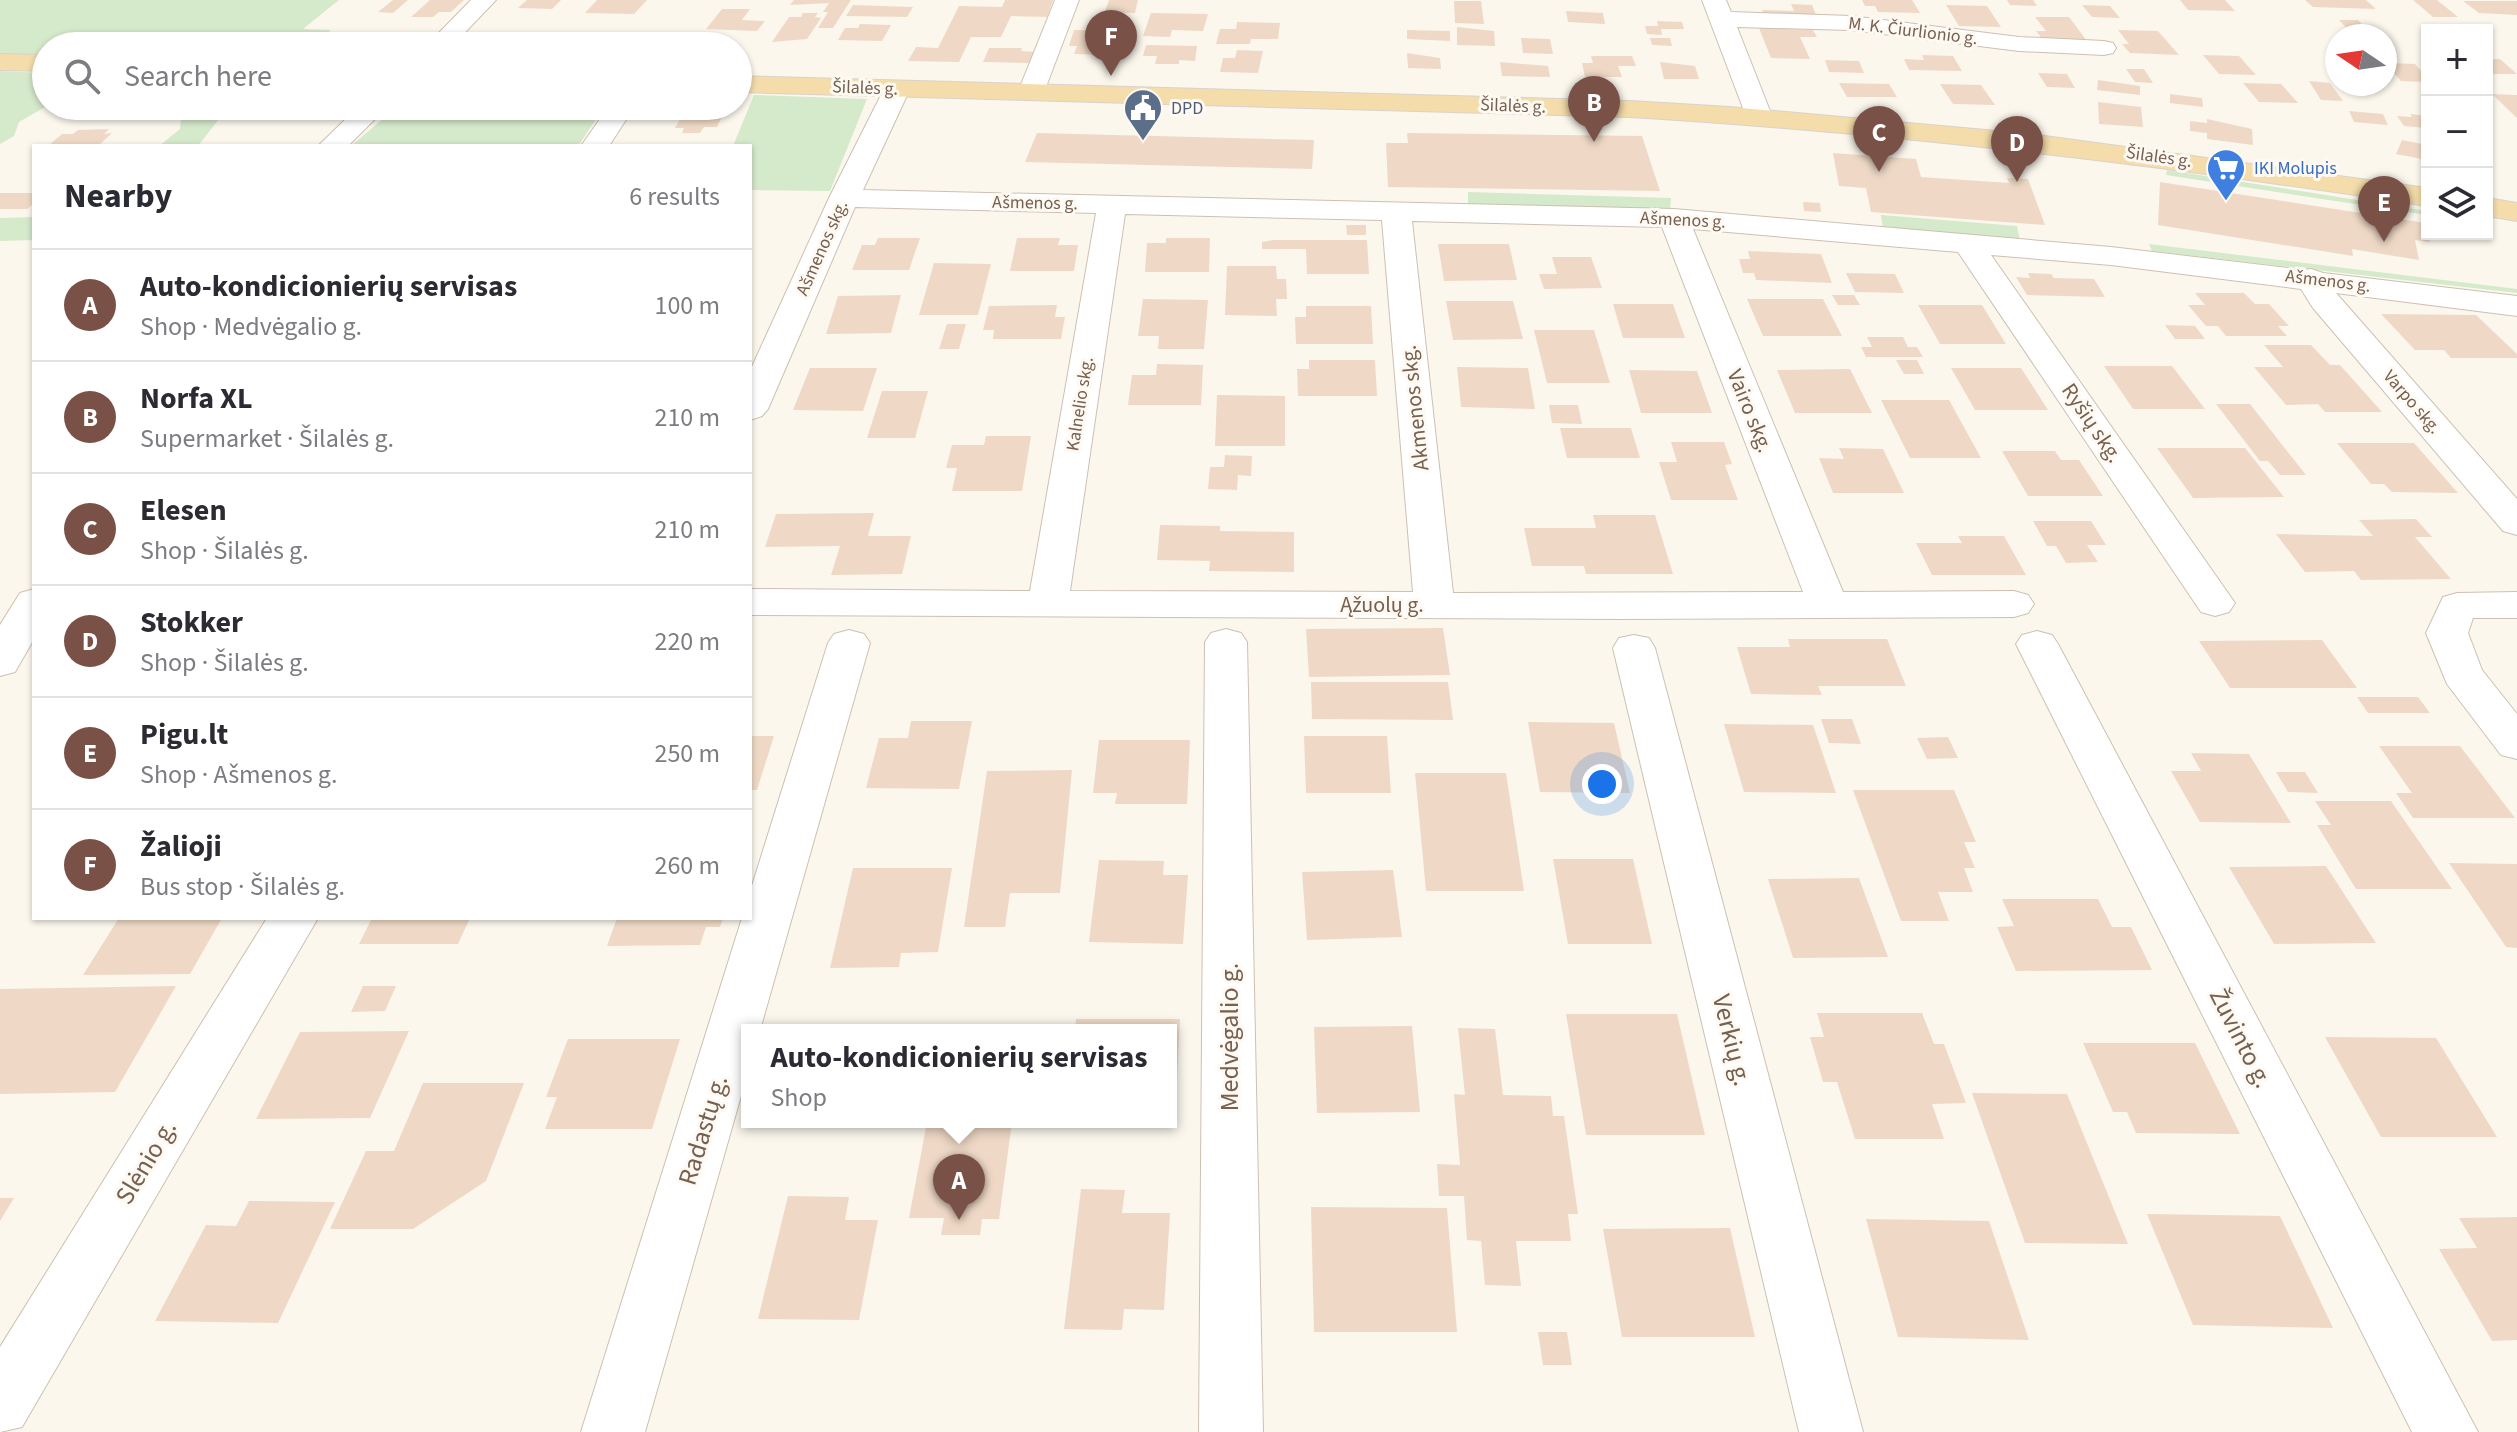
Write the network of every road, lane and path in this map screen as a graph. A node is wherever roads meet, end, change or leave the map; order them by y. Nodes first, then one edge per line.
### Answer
1 (484, 0) edge
2 (1067, 0) edge
3 (1718, 10) edge
4 (452, 32) edge
5 (2104, 48) dead end
6 (0, 62) edge
7 (32, 63) edge
8 (752, 84) edge
9 (897, 89) junction
10 (1031, 92) junction
11 (1759, 116) junction
12 (360, 120) edge
13 (613, 120) edge
14 (334, 144) edge
15 (596, 144) edge
16 (2421, 196) edge
17 (844, 198) junction
18 (1112, 205) junction
19 (2493, 208) edge
20 (1396, 211) junction
21 (2517, 212) edge
22 (1674, 218) junction
23 (1968, 244) junction
24 (2311, 278) junction
25 (2517, 306) edge
26 (752, 405) edge
27 (2517, 523) edge
28 (752, 602) edge
29 (1827, 603) junction
30 (2215, 603) dead end
31 (1048, 604) junction
32 (1434, 605) junction
33 (2517, 605) edge
34 (32, 606) edge
35 (2026, 624) joint
36 (1226, 642) dead end
37 (849, 643) dead end
38 (1634, 648) dead end
39 (0, 662) edge
40 (2517, 744) edge
41 (292, 920) edge
42 (0, 1405) edge
43 (613, 1432) edge
44 (1231, 1432) edge
45 (1831, 1432) edge
46 (2446, 1432) edge

1 - 4 street
2 - 10 street
3 - 5 street, M. K. Čiurlionio g.
3 - 11 street
6 - 7 main road
8 - 9 main road, Šilalės g.
9 - 10 main road, Šilalės g.
9 - 17 street, Ašmenos skg.
10 - 11 main road, Šilalės g.
11 - 16 main road, Šilalės g.
12 - 14 street
13 - 15 street
17 - 18 street, Ašmenos g.
17 - 26 street, Ašmenos skg.
18 - 20 street, Ašmenos g.
18 - 31 street, Kalnelio skg.
19 - 21 main road
20 - 22 street, Ašmenos g.
20 - 32 street, Akmenos skg.
22 - 23 street, Ašmenos g.
22 - 29 street, Vairo skg.
23 - 24 street, Ašmenos g.
23 - 30 street, Ryšių skg.
24 - 25 street, Ašmenos g.
24 - 27 street, Varpo skg.
28 - 31 street, Ąžuolų g.
29 - 32 street, Ąžuolų g.
29 - 35 street, Ąžuolų g.
31 - 32 street, Ąžuolų g.
33 - 40 street
34 - 39 street
35 - 46 street, Žuvinto g.
36 - 44 street, Medvėgalio g.
37 - 43 street, Radastų g.
38 - 45 street, Verkių g.
41 - 42 street, Slėnio g.

